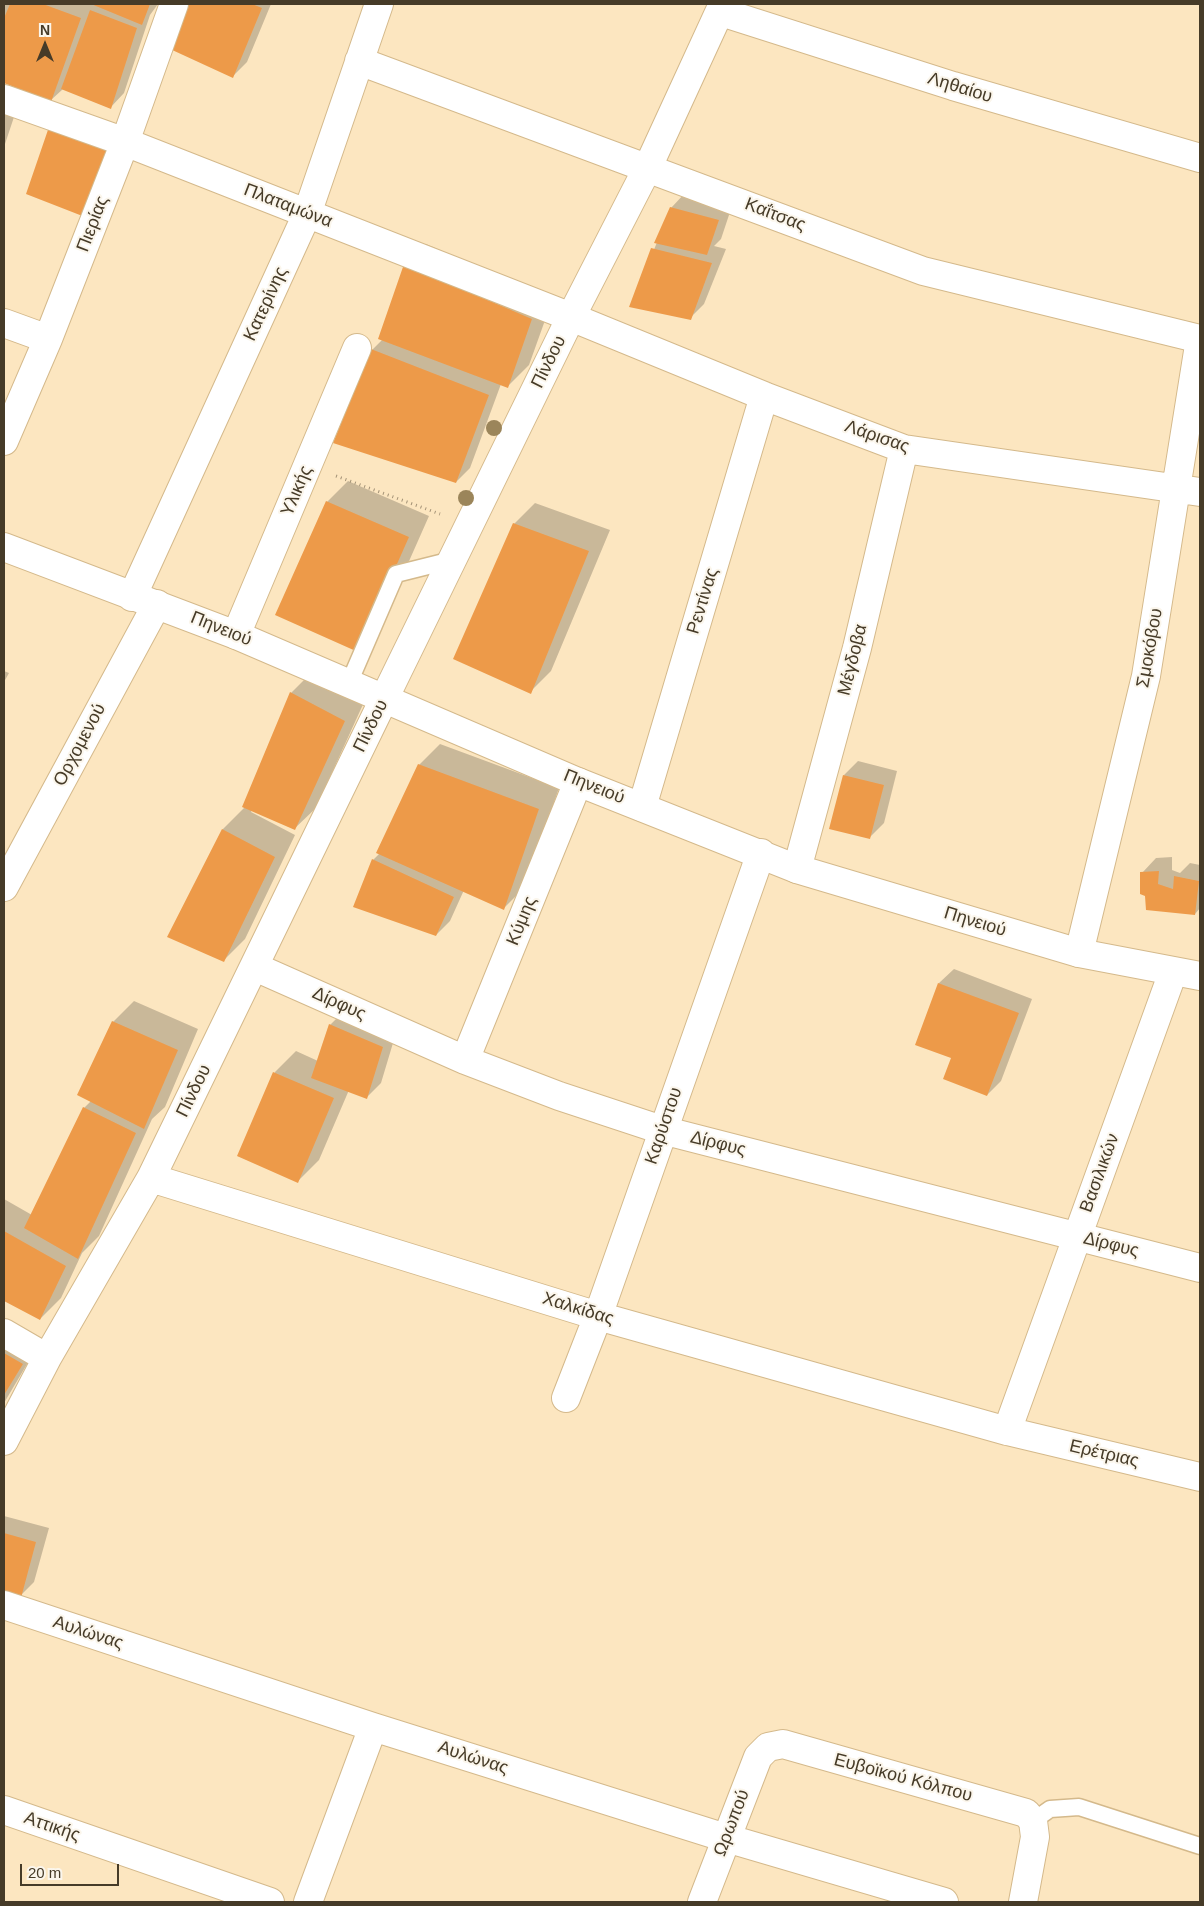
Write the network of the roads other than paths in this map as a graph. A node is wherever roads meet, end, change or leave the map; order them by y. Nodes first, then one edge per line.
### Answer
1 (174, 4) edge
2 (379, 4) edge
3 (722, 8) edge
4 (359, 61) junction
5 (4, 99) edge
6 (125, 142) junction
7 (1200, 158) edge
8 (648, 167) junction
9 (307, 214) junction
10 (571, 317) junction
11 (4, 324) edge
12 (48, 339) junction
13 (1200, 339) edge
14 (357, 348) dead end
15 (764, 396) junction
16 (4, 441) edge
17 (904, 449) junction
18 (1188, 490) edge
19 (4, 547) edge
20 (452, 560) junction
21 (145, 600) junction
22 (236, 634) junction
23 (349, 684) junction
24 (384, 699) junction
25 (578, 782) junction
26 (642, 807) junction
27 (760, 853) junction
28 (798, 869) junction
29 (4, 887) edge
30 (1079, 953) junction
31 (255, 967) junction
32 (1173, 972) junction
33 (1200, 976) edge
34 (465, 1060) junction
35 (662, 1130) junction
36 (151, 1178) junction
37 (1077, 1236) junction
38 (1200, 1268) edge
39 (598, 1316) junction
40 (4, 1333) edge
41 (47, 1358) junction
42 (566, 1398) dead end
43 (1007, 1431) junction
44 (4, 1441) edge
45 (1200, 1477) edge
46 (4, 1605) edge
47 (373, 1727) junction
48 (768, 1747) joint
49 (4, 1810) edge
50 (1033, 1821) junction
51 (726, 1838) junction
52 (1200, 1846) edge
53 (270, 1902) edge
54 (308, 1902) edge
55 (702, 1902) edge
56 (944, 1902) edge
57 (1023, 1902) edge

1 - 6 street, Πιερίας
2 - 4 street, Κατερίνης
3 - 7 street, Ληθαίου
3 - 8 street, Πίνδου
4 - 8 street, Καΐτσας
4 - 9 street, Κατερίνης
5 - 6 street, Πλαταμώνα
6 - 9 street, Πλαταμώνα
6 - 12 street, Πιερίας
8 - 10 street, Πίνδου
8 - 13 street, Καΐτσας
9 - 10 street, Πλαταμώνα
9 - 21 street, Κατερίνης
10 - 15 street, Λάρισας
10 - 20 street, Πίνδου
11 - 12 street
12 - 16 street, Πιερίας
13 - 18 street, Σμοκόβου
14 - 22 street, Υλικής
15 - 17 street, Λάρισας
15 - 26 street, Ρεντίνας
17 - 18 street, Λάρισας
17 - 28 street, Μέγδοβα
18 - 30 street, Σμοκόβου
19 - 21 street, Πηνειού
20 - 23 lane
20 - 24 street, Πίνδου
21 - 22 street, Πηνειού
21 - 29 street, Ορχομενού
22 - 23 street, Πηνειού
23 - 24 street, Πηνειού
24 - 25 street, Πηνειού
24 - 31 street, Πίνδου
25 - 26 street, Πηνειού
25 - 34 street, Κύμης
26 - 27 street, Πηνειού
27 - 28 street, Πηνειού
27 - 35 street, Καρύστου
28 - 30 street, Πηνειού
30 - 32 street, Πηνειού
31 - 34 street, Δίρφυς
31 - 36 street, Πίνδου
32 - 33 street, Πηνειού
32 - 37 street, Βασιλικών
34 - 35 street, Δίρφυς
35 - 37 street, Δίρφυς
35 - 39 street, Καρύστου
36 - 39 street, Χαλκίδας
36 - 41 street, Πίνδου
37 - 38 street, Δίρφυς
37 - 43 street, Βασιλικών
39 - 42 street, Καρύστου
39 - 43 street, Χαλκίδας
40 - 41 street
41 - 44 street, Πίνδου
43 - 45 street, Ερέτριας
46 - 47 street, Αυλώνας
47 - 51 street, Αυλώνας
47 - 54 street
48 - 50 street, Ευβοϊκού Κόλπου
48 - 51 street, Ωρωπού
49 - 53 street, Αττικής
50 - 52 lane
50 - 57 street
51 - 55 street, Ωρωπού
51 - 56 street, Αυλώνας

